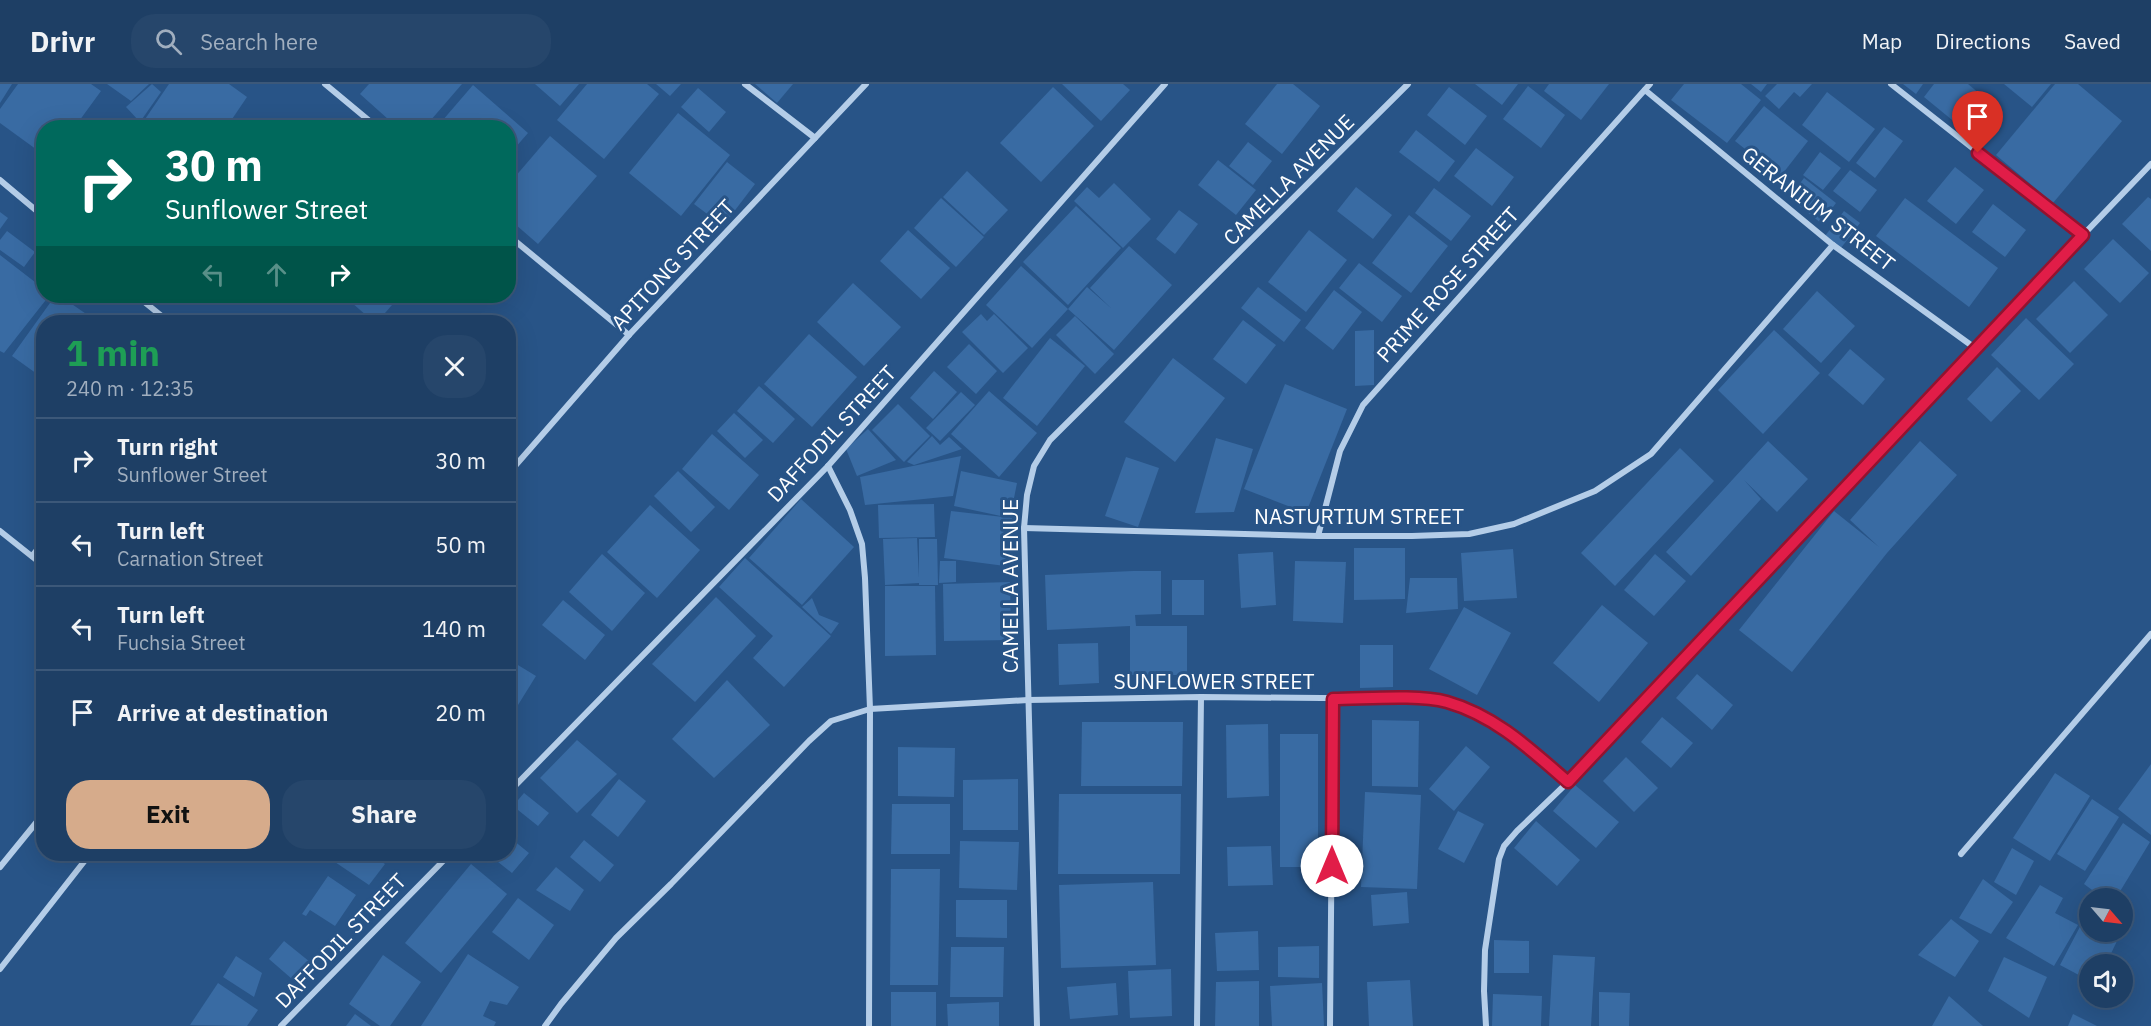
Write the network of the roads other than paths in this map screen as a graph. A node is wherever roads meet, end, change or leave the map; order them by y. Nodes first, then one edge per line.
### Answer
1 (325, 84) edge
2 (745, 84) edge
3 (866, 84) edge
4 (1166, 84) edge
5 (1408, 84) edge
6 (1650, 84) edge
7 (1891, 84) edge
8 (1645, 90) junction
9 (368, 120) edge
10 (815, 138) junction
11 (2151, 164) edge
12 (0, 180) edge
13 (36, 210) edge
14 (2083, 235) junction
15 (516, 243) edge
16 (1833, 245) junction
17 (146, 303) edge
18 (160, 315) edge
19 (629, 335) junction
20 (1975, 348) junction
21 (516, 465) edge
22 (828, 466) junction
23 (1024, 528) junction
24 (0, 531) edge
25 (1318, 536) junction
26 (36, 551) edge
27 (32, 556) junction
28 (36, 559) edge
29 (2151, 634) edge
30 (1201, 697) junction
31 (1333, 699) junction
32 (1028, 700) junction
33 (870, 709) junction
34 (1568, 782) junction
35 (516, 785) edge
36 (36, 823) edge
37 (1961, 854) dead end
38 (85, 861) edge
39 (443, 861) edge
40 (0, 867) edge
41 (0, 969) edge
42 (282, 1026) edge
43 (546, 1026) edge
44 (869, 1026) edge
45 (1037, 1026) edge
46 (1197, 1026) edge
47 (1330, 1026) edge
48 (1486, 1026) edge

1 - 9 street
2 - 10 street
3 - 10 street, APITONG STREET
4 - 22 street, DAFFODIL STREET
5 - 23 street, CAMELLA AVENUE
6 - 8 street, PRIME ROSE STREET
7 - 14 street
8 - 16 street, GERANIUM STREET
8 - 25 street, PRIME ROSE STREET
10 - 19 street, APITONG STREET
11 - 14 street
12 - 13 street
14 - 20 street
15 - 19 street
16 - 20 street, GERANIUM STREET
16 - 25 street, NASTURTIUM STREET
17 - 18 street
19 - 21 street, APITONG STREET
20 - 34 street
22 - 33 street
22 - 35 street, DAFFODIL STREET
23 - 25 street, NASTURTIUM STREET
23 - 32 street, CAMELLA AVENUE
24 - 27 street
26 - 27 street
27 - 28 street
29 - 37 street
30 - 31 street, SUNFLOWER STREET
30 - 32 street, SUNFLOWER STREET
30 - 46 street
31 - 34 street, SUNFLOWER STREET
31 - 47 street
32 - 33 street, SUNFLOWER STREET
32 - 45 street, CAMELLA AVENUE
33 - 43 street, SUNFLOWER STREET
33 - 44 street
34 - 48 street
36 - 40 street
38 - 41 street
39 - 42 street, DAFFODIL STREET

